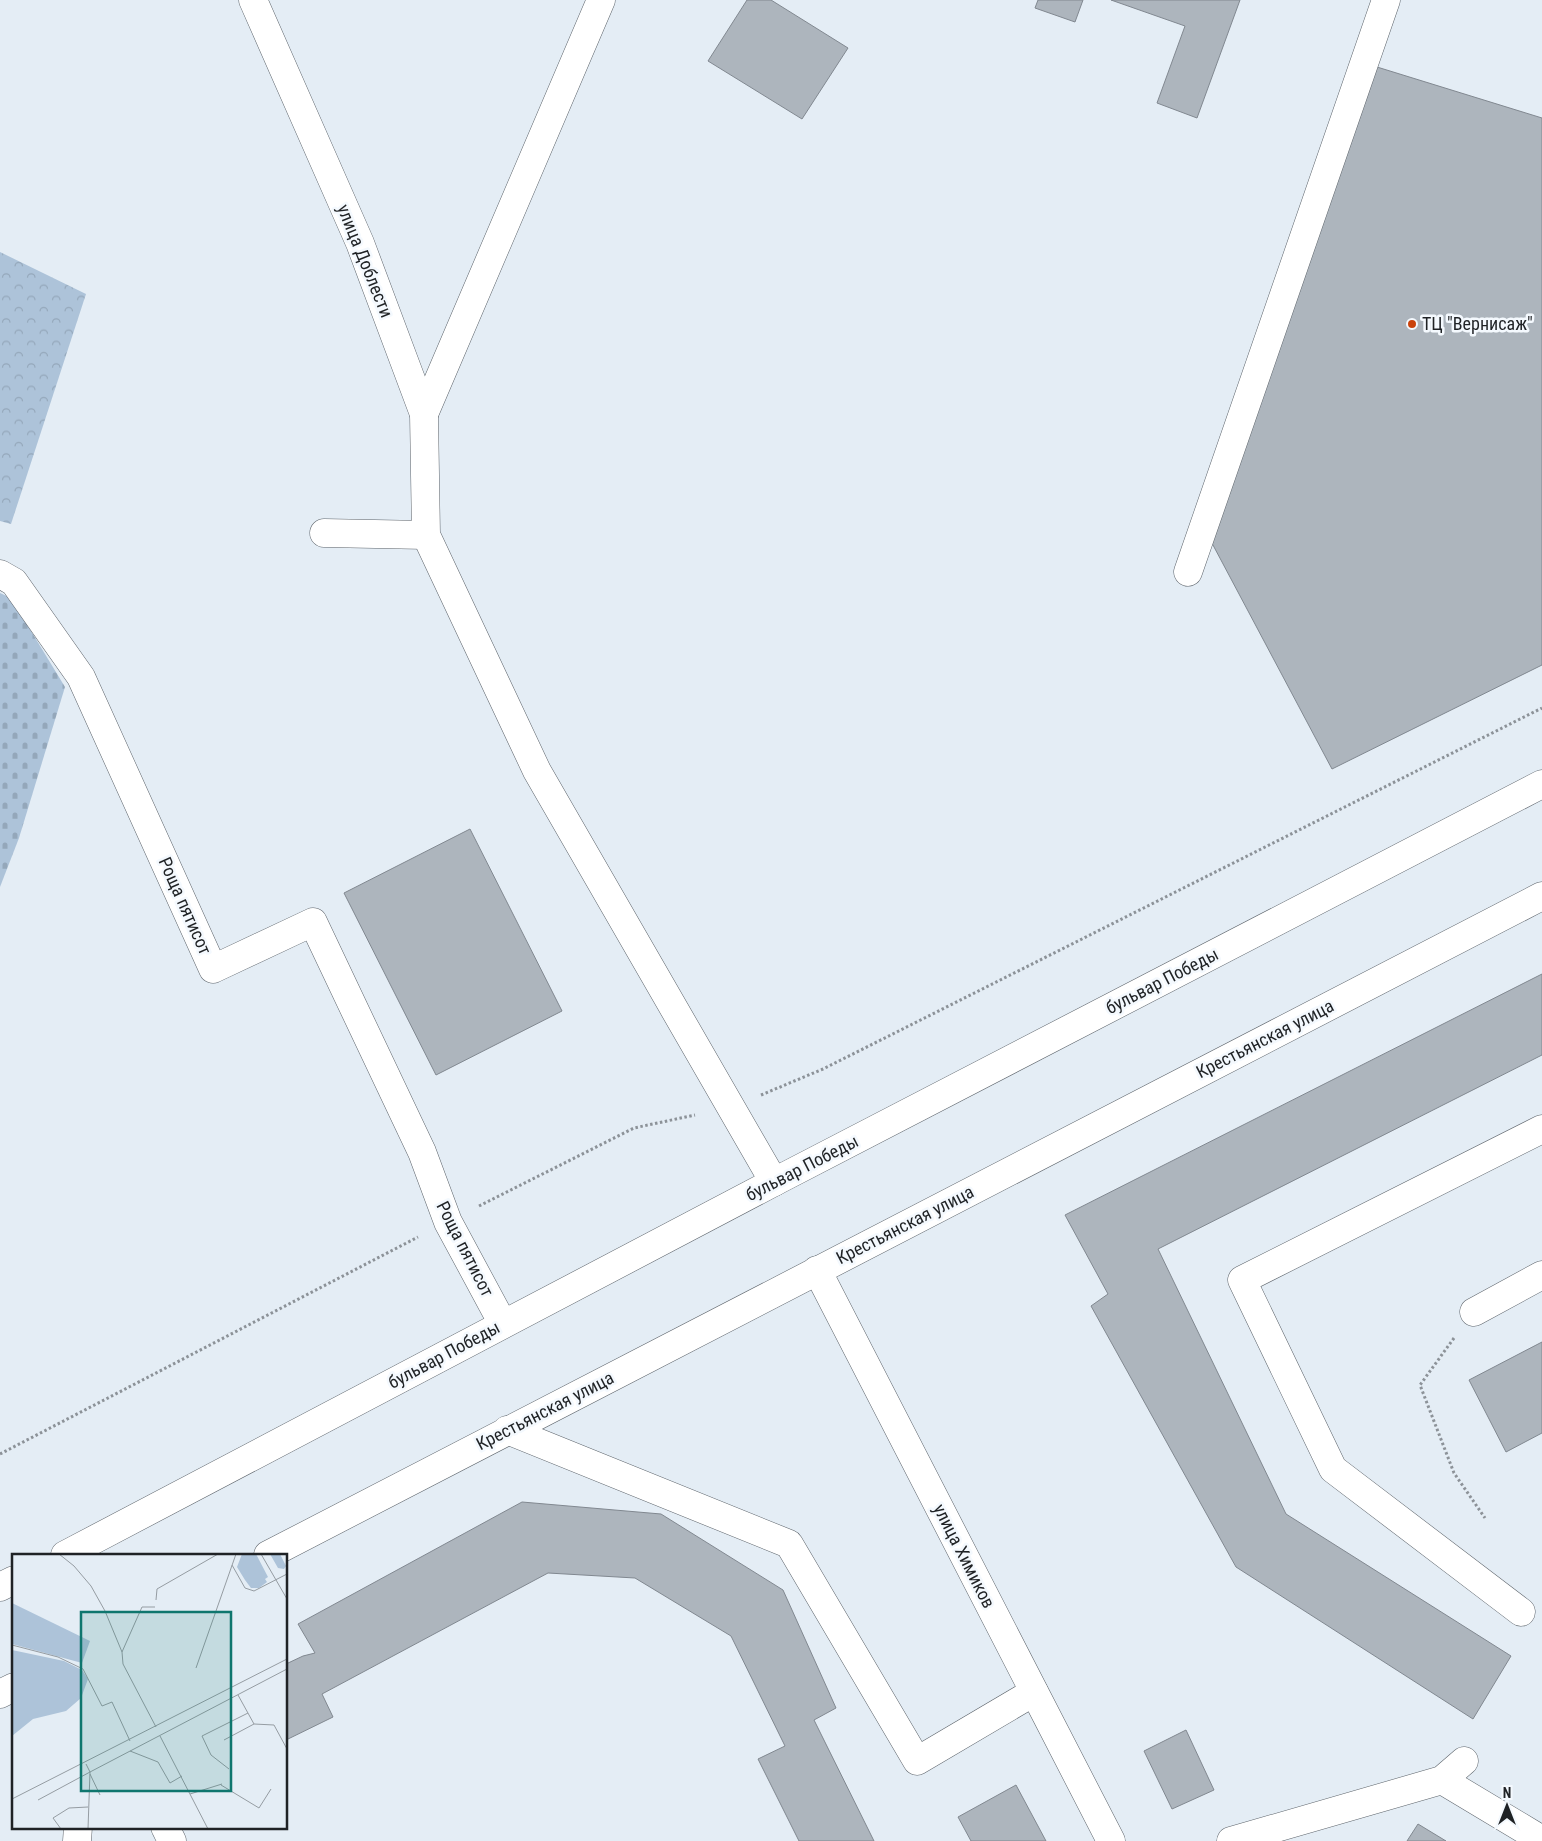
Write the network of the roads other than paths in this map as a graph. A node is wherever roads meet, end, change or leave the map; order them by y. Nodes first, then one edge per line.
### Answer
1 (253, 0) edge
2 (601, 0) edge
3 (1386, 0) edge
4 (424, 414) junction
5 (324, 533) dead end
6 (426, 534) junction
7 (1188, 572) dead end
8 (0, 574) edge
9 (1542, 784) edge
10 (1542, 896) edge
11 (1542, 1129) edge
12 (774, 1182) junction
13 (816, 1270) junction
14 (1542, 1275) edge
15 (1474, 1312) road end
16 (503, 1324) junction
17 (508, 1430) junction
18 (67, 1554) edge
19 (270, 1554) edge
20 (12, 1581) edge
21 (0, 1587) edge
22 (1521, 1612) dead end
23 (12, 1688) edge
24 (1034, 1692) junction
25 (0, 1694) edge
26 (1464, 1761) dead end
27 (1442, 1780) junction
28 (78, 1828) edge
29 (166, 1828) edge
30 (1542, 1840) edge
31 (77, 1841) edge
32 (172, 1841) edge
33 (1111, 1841) edge
34 (1231, 1841) edge

1 - 4 street, улица Доблести
2 - 4 street
3 - 7 street
4 - 6 street, улица Доблести
5 - 6 street
6 - 12 street
8 - 16 street, Роща пятисот
9 - 12 street, бульвар Победы
10 - 13 street, Крестьянская улица
11 - 22 street
12 - 16 street, бульвар Победы
13 - 17 street, Крестьянская улица
13 - 24 street, улица Химиков
14 - 15 street
16 - 18 street, бульвар Победы
17 - 19 street, Крестьянская улица
17 - 24 street
20 - 21 street
23 - 25 street
24 - 33 street, улица Химиков
26 - 27 street
27 - 30 street
27 - 34 street
28 - 31 street
29 - 32 street

